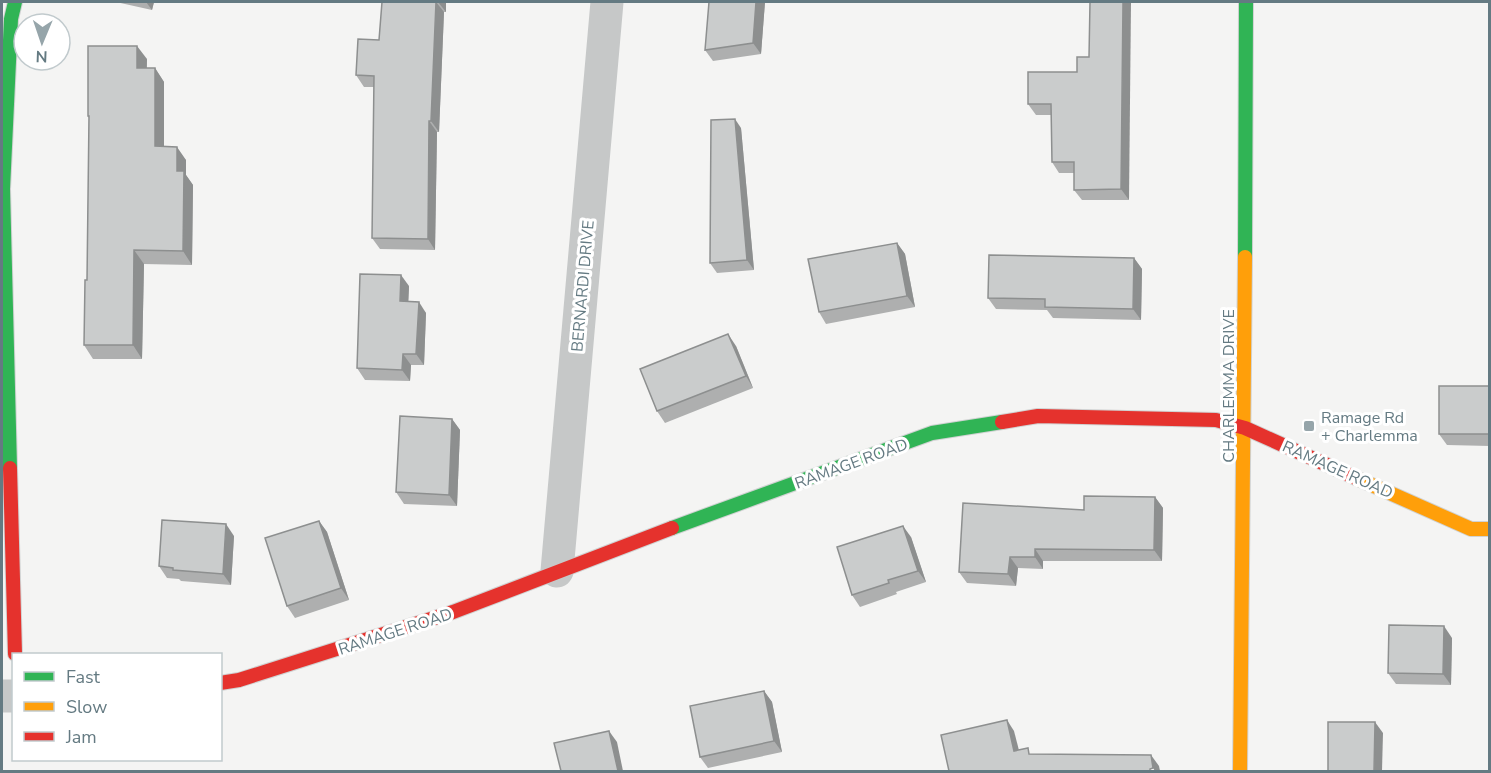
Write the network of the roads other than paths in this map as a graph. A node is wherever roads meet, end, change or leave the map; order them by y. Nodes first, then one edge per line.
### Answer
1 (15, 2) edge
2 (607, 2) edge
3 (1246, 2) edge
4 (1245, 428) junction
5 (1490, 529) edge
6 (557, 571) junction
7 (15, 653) edge
8 (222, 682) edge
9 (1240, 771) edge

1 - 7 street
2 - 6 street, BERNARDI DRIVE
3 - 4 street, CHARLEMMA DRIVE
4 - 5 street, RAMAGE ROAD
4 - 6 street, RAMAGE ROAD
4 - 9 street, CHARLEMMA DRIVE
6 - 8 street, RAMAGE ROAD

